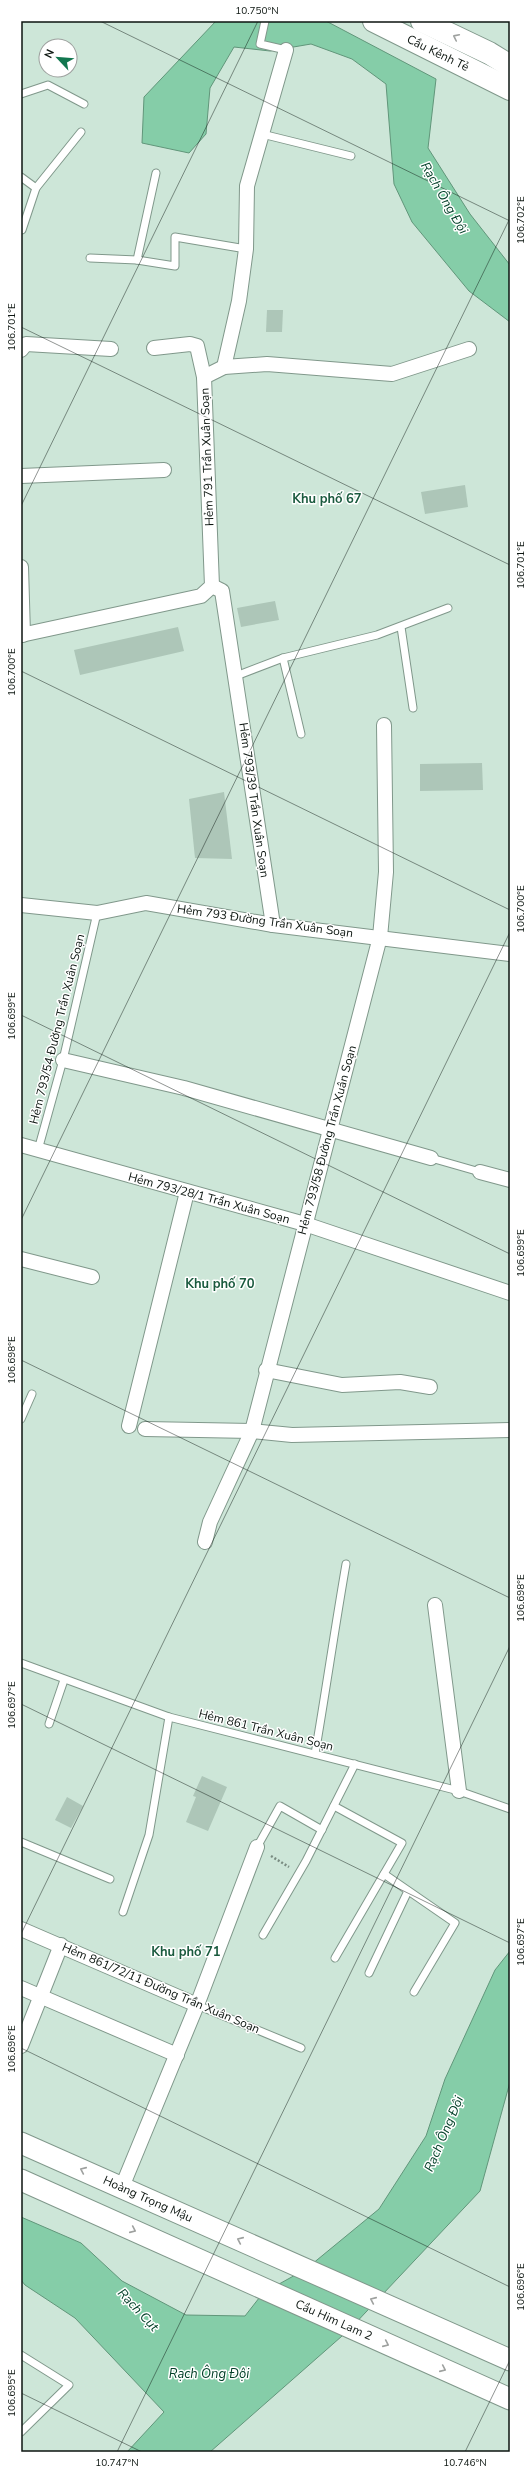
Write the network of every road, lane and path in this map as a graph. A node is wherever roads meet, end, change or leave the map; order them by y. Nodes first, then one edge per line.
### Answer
1 (265, 21) edge
2 (374, 21) edge
3 (422, 21) edge
4 (286, 50) joint
5 (510, 66) edge
6 (510, 89) edge
7 (21, 94) edge
8 (84, 104) dead end
9 (81, 132) dead end
10 (262, 134) junction
11 (351, 156) dead end
12 (156, 173) dead end
13 (21, 177) edge
14 (36, 188) junction
15 (22, 230) edge
16 (246, 249) junction
17 (90, 258) dead end
18 (137, 260) junction
19 (111, 348) dead end
20 (154, 348) dead end
21 (469, 348) dead end
22 (21, 349) edge
23 (224, 367) junction
24 (204, 377) junction
25 (164, 470) dead end
26 (21, 476) edge
27 (21, 567) edge
28 (212, 586) junction
29 (448, 608) dead end
30 (401, 627) junction
31 (22, 635) edge
32 (283, 658) junction
33 (236, 676) junction
34 (414, 708) dead end
35 (384, 725) dead end
36 (301, 734) dead end
37 (21, 905) edge
38 (97, 913) junction
39 (273, 925) junction
40 (380, 938) junction
41 (510, 954) edge
42 (63, 1060) junction
43 (329, 1130) junction
44 (21, 1145) edge
45 (38, 1150) junction
46 (431, 1158) joint
47 (480, 1172) joint
48 (510, 1180) edge
49 (188, 1192) junction
50 (305, 1224) junction
51 (21, 1259) edge
52 (92, 1277) dead end
53 (510, 1293) edge
54 (266, 1370) junction
55 (430, 1387) dead end
56 (32, 1394) dead end
57 (21, 1419) edge
58 (129, 1426) dead end
59 (145, 1429) dead end
60 (510, 1430) edge
61 (252, 1431) junction
62 (205, 1542) dead end
63 (346, 1564) dead end
64 (435, 1605) dead end
65 (21, 1663) edge
66 (64, 1680) junction
67 (169, 1717) junction
68 (49, 1724) dead end
69 (315, 1754) junction
70 (355, 1764) junction
71 (458, 1791) junction
72 (334, 1806) junction
73 (510, 1809) edge
74 (322, 1830) junction
75 (21, 1842) edge
76 (257, 1848) junction
77 (300, 1873) junction
78 (384, 1874) junction
79 (110, 1880) dead end
80 (408, 1891) junction
81 (124, 1912) dead end
82 (21, 1929) edge
83 (263, 1935) dead end
84 (61, 1946) junction
85 (334, 1958) dead end
86 (369, 1974) dead end
87 (21, 1988) edge
88 (414, 1992) dead end
89 (41, 1996) junction
90 (197, 2005) junction
91 (21, 2046) edge
92 (301, 2048) dead end
93 (177, 2055) junction
94 (21, 2142) edge
95 (21, 2180) edge
96 (122, 2188) junction
97 (108, 2219) junction
98 (21, 2355) edge
99 (510, 2360) edge
100 (510, 2399) edge
101 (21, 2432) edge

1 - 4 lane
2 - 6 main road, Cầu Kênh Tẻ
5 -> 3 main road, Cầu Kênh Tẻ
4 - 10 street
7 - 8 lane
9 - 14 lane
10 - 11 lane
10 - 16 street
12 - 18 lane
13 - 14 lane
14 - 15 lane
16 - 18 lane
16 - 23 street
17 - 18 lane
19 - 22 street
20 - 24 street
21 - 23 street, Hẻm 791 Trần Xuân Soạn
23 - 24 street, Hẻm 791 Trần Xuân Soạn
24 - 28 street, Hẻm 791 Trần Xuân Soạn
25 - 26 street
27 - 31 street
28 - 31 street
28 - 33 street, Hẻm 793/39 Trần Xuân Soạn
29 - 30 lane
30 - 32 lane
30 - 34 lane
32 - 33 lane
32 - 36 lane
33 - 39 street, Hẻm 793/39 Trần Xuân Soạn
35 - 40 street, Hẻm 793/58 Đường Trần Xuân Soạn
37 - 38 street, Hẻm 793 Đường Trần Xuân Soạn
38 - 39 street, Hẻm 793 Đường Trần Xuân Soạn
38 - 42 lane, Hẻm 793/54 Đường Trần Xuân Soạn
39 - 40 street, Hẻm 793 Đường Trần Xuân Soạn
40 - 41 street, Hẻm 793 Đường Trần Xuân Soạn
40 - 43 street, Hẻm 793/58 Đường Trần Xuân Soạn
42 - 43 street
42 - 45 lane, Hẻm 793/54 Đường Trần Xuân Soạn
43 - 46 street
43 - 50 street, Hẻm 793/58 Đường Trần Xuân Soạn
44 - 45 street, Hẻm 793/28/1 Trần Xuân Soạn
45 - 49 street, Hẻm 793/28/1 Trần Xuân Soạn
46 - 47 lane
47 - 48 street
49 - 50 street, Hẻm 793/28/1 Trần Xuân Soạn
49 - 58 street
50 - 53 street, Hẻm 793/28/1 Trần Xuân Soạn
50 - 54 street, Hẻm 793/58 Đường Trần Xuân Soạn
51 - 52 street
54 - 55 street
54 - 61 street, Hẻm 793/58 Đường Trần Xuân Soạn
56 - 57 lane
59 - 61 street
60 - 61 street
61 - 62 street, Hẻm 793/58 Đường Trần Xuân Soạn
63 - 69 lane
64 - 71 street
65 - 66 lane, Hẻm 861 Trần Xuân Soạn
66 - 67 lane, Hẻm 861 Trần Xuân Soạn
66 - 68 lane
67 - 69 lane, Hẻm 861 Trần Xuân Soạn
67 - 81 lane
69 - 70 lane, Hẻm 861 Trần Xuân Soạn
70 - 71 lane, Hẻm 861 Trần Xuân Soạn
70 - 72 lane
71 - 73 lane, Hẻm 861 Trần Xuân Soạn
72 - 74 lane
72 - 78 lane
74 - 76 lane
74 - 77 lane
75 - 79 lane
76 - 77 path
76 - 90 street
77 - 83 lane
78 - 80 lane
78 - 85 lane
80 - 86 lane
80 - 88 lane
82 - 84 street, Hẻm 861/72/11 Đường Trần Xuân Soạn
84 - 89 street
84 - 90 street, Hẻm 861/72/11 Đường Trần Xuân Soạn
87 - 89 street
89 - 91 street
89 - 93 street
90 - 92 lane, Hẻm 861/72/11 Đường Trần Xuân Soạn
90 - 93 street
93 - 96 street
96 -> 94 main road, Hoàng Trọng Mậu
95 - 97 main road
96 - 97 main road
99 -> 96 main road, Hoàng Trọng Mậu
97 -> 100 main road, Cầu Him Lam 2
98 - 101 lane

